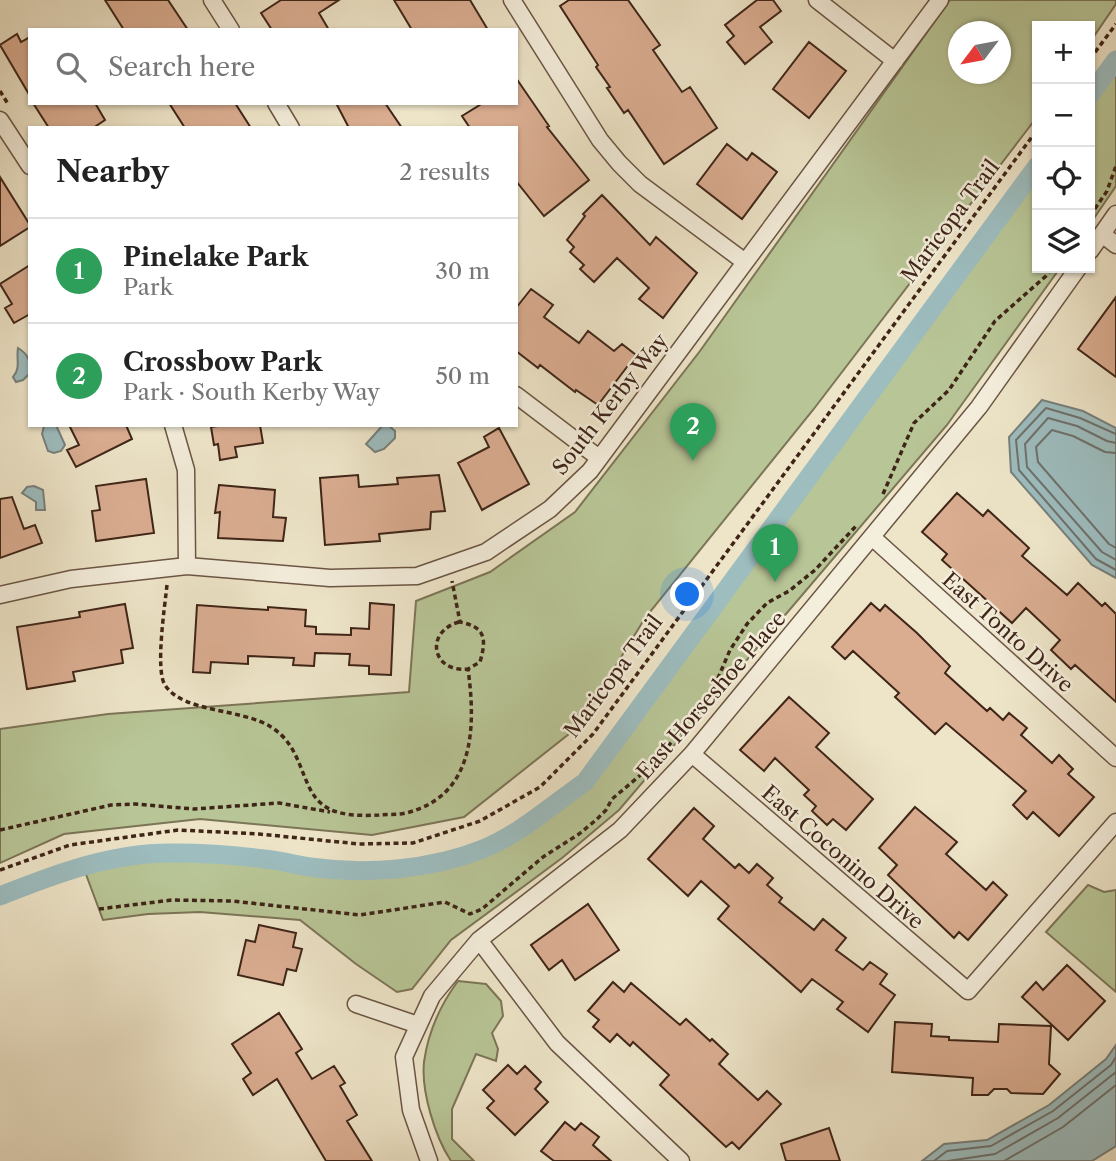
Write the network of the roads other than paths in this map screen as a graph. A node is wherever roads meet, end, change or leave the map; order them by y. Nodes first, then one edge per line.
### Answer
1 (212, 0) edge
2 (512, 0) edge
3 (817, 0) edge
4 (940, 0) edge
5 (230, 28) edge
6 (895, 61) junction
7 (277, 105) edge
8 (0, 120) edge
9 (290, 126) edge
10 (28, 163) edge
11 (1116, 214) edge
12 (1102, 234) junction
13 (1095, 244) edge
14 (1116, 245) edge
15 (746, 262) junction
16 (1073, 273) edge
17 (518, 397) edge
18 (174, 427) edge
19 (599, 458) junction
20 (872, 537) junction
21 (187, 566) junction
22 (0, 595) edge
23 (692, 754) junction
24 (1116, 758) edge
25 (1116, 822) edge
26 (479, 940) junction
27 (356, 1004) dead end
28 (418, 1025) junction
29 (429, 1161) edge
30 (681, 1161) edge

1 - 5 street
2 - 15 street
3 - 6 street
4 - 6 street, South Kerby Way
6 - 15 street, South Kerby Way
7 - 9 street
8 - 10 street
11 - 12 street
12 - 13 street
12 - 14 street
15 - 19 street, South Kerby Way
16 - 20 street, East Horseshoe Place
17 - 19 street
18 - 21 street
19 - 21 street, South Kerby Way
20 - 23 street, East Horseshoe Place
20 - 24 street, East Tonto Drive
21 - 22 street, South Kerby Way
23 - 25 street, East Coconino Drive
23 - 26 street, East Horseshoe Place
26 - 28 street, East Horseshoe Place
26 - 30 street
27 - 28 street
28 - 29 street, East Horseshoe Place

